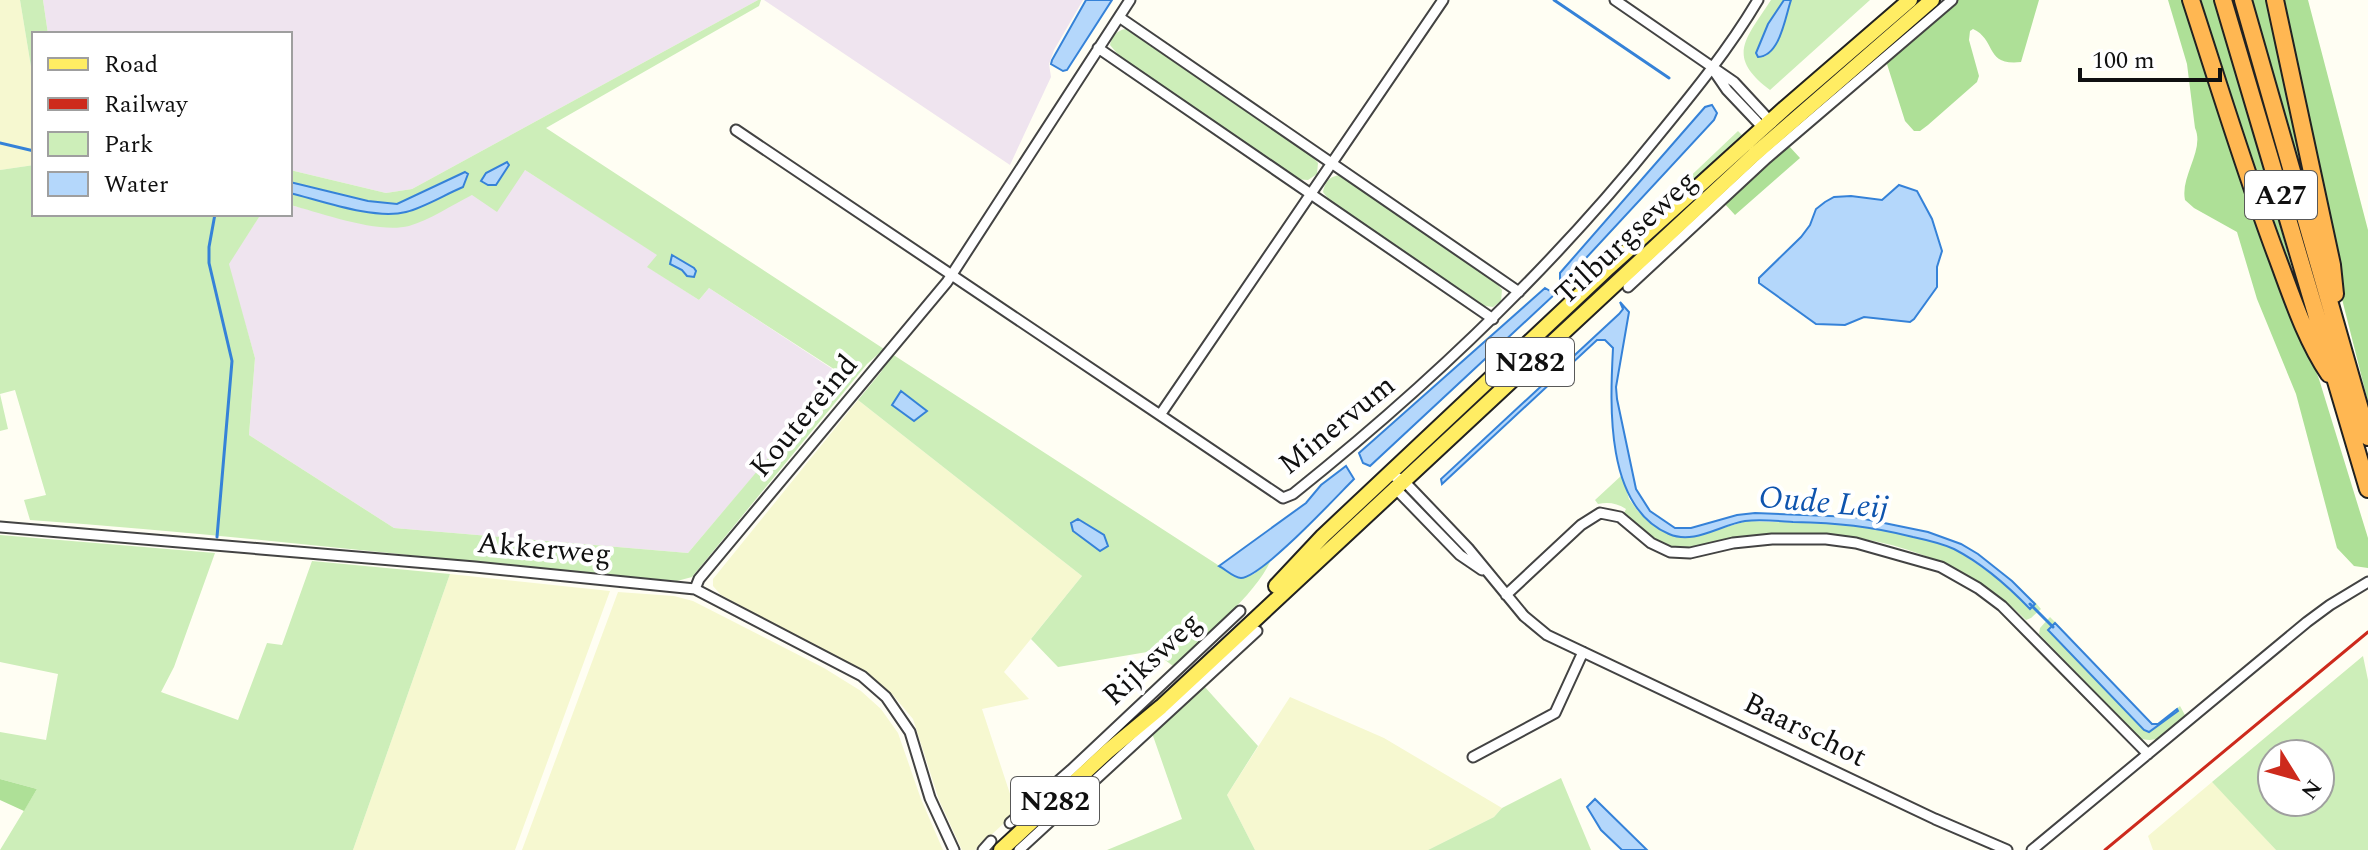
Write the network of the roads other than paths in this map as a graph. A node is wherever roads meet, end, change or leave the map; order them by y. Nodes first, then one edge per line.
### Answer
1 (1130, 0) edge
2 (1443, 0) edge
3 (1615, 0) edge
4 (1758, 0) edge
5 (1910, 0) edge
6 (1932, 0) edge
7 (1952, 0) edge
8 (2191, 0) edge
9 (2223, 0) edge
10 (2243, 0) edge
11 (2275, 0) edge
12 (1119, 17) junction
13 (1098, 48) junction
14 (1712, 68) junction
15 (1770, 128) junction
16 (736, 130) dead end
17 (1332, 163) junction
18 (1310, 194) junction
19 (952, 275) junction
20 (1628, 287) dead end
21 (1519, 292) junction
22 (1493, 319) junction
23 (2340, 339) junction
24 (2338, 389) junction
25 (1160, 415) junction
26 (2368, 437) edge
27 (1396, 481) junction
28 (2368, 489) edge
29 (0, 527) edge
30 (2368, 582) edge
31 (695, 589) junction
32 (1506, 595) junction
33 (1250, 618) junction
34 (1583, 652) junction
35 (1161, 707) junction
36 (1104, 747) junction
37 (2148, 754) junction
38 (1473, 757) dead end
39 (1010, 823) dead end
40 (996, 846) edge
41 (954, 850) edge
42 (983, 850) edge
43 (1019, 850) edge
44 (2007, 850) edge
45 (2032, 850) edge

1 - 12 street
2 - 17 street
3 - 14 street
4 - 14 street, Minervum
5 - 15 main road, Tilburgseweg / N282
6 - 15 main road, Tilburgseweg / N282
7 - 20 street, Tilburgseweg
8 - 24 highway, A27
9 - 24 highway, A27
10 - 23 highway, A27
11 - 23 highway, A27
12 - 13 street
12 - 17 street
13 - 18 street
13 - 19 street
14 - 15 street
14 - 21 street, Minervum
15 - 27 main road, Tilburgseweg / N282
16 - 19 street, Minervum
17 - 18 street
17 - 21 street
18 - 22 street
18 - 25 street
19 - 25 street, Minervum
19 - 31 street, Koutereind
21 - 22 street, Minervum
22 - 25 street, Minervum
23 - 26 highway, A27
24 - 28 highway, A27
27 - 32 street, Baarschot
27 - 33 main road, Tilburgseweg / N282
29 - 31 street, Akkerweg
30 - 37 street
31 - 41 street, Akkerweg
32 - 34 street, Baarschot
32 - 37 street
33 - 35 main road, Rijksweg / N282
33 - 36 street, Rijksweg
34 - 38 street
34 - 44 street, Baarschot
35 - 36 main road, Rijksweg / N282
35 - 43 street, Rijksweg
36 - 39 street, Rijksweg
36 - 40 main road, Rijksweg / N282
37 - 45 street
40 - 42 street, Rijksweg

